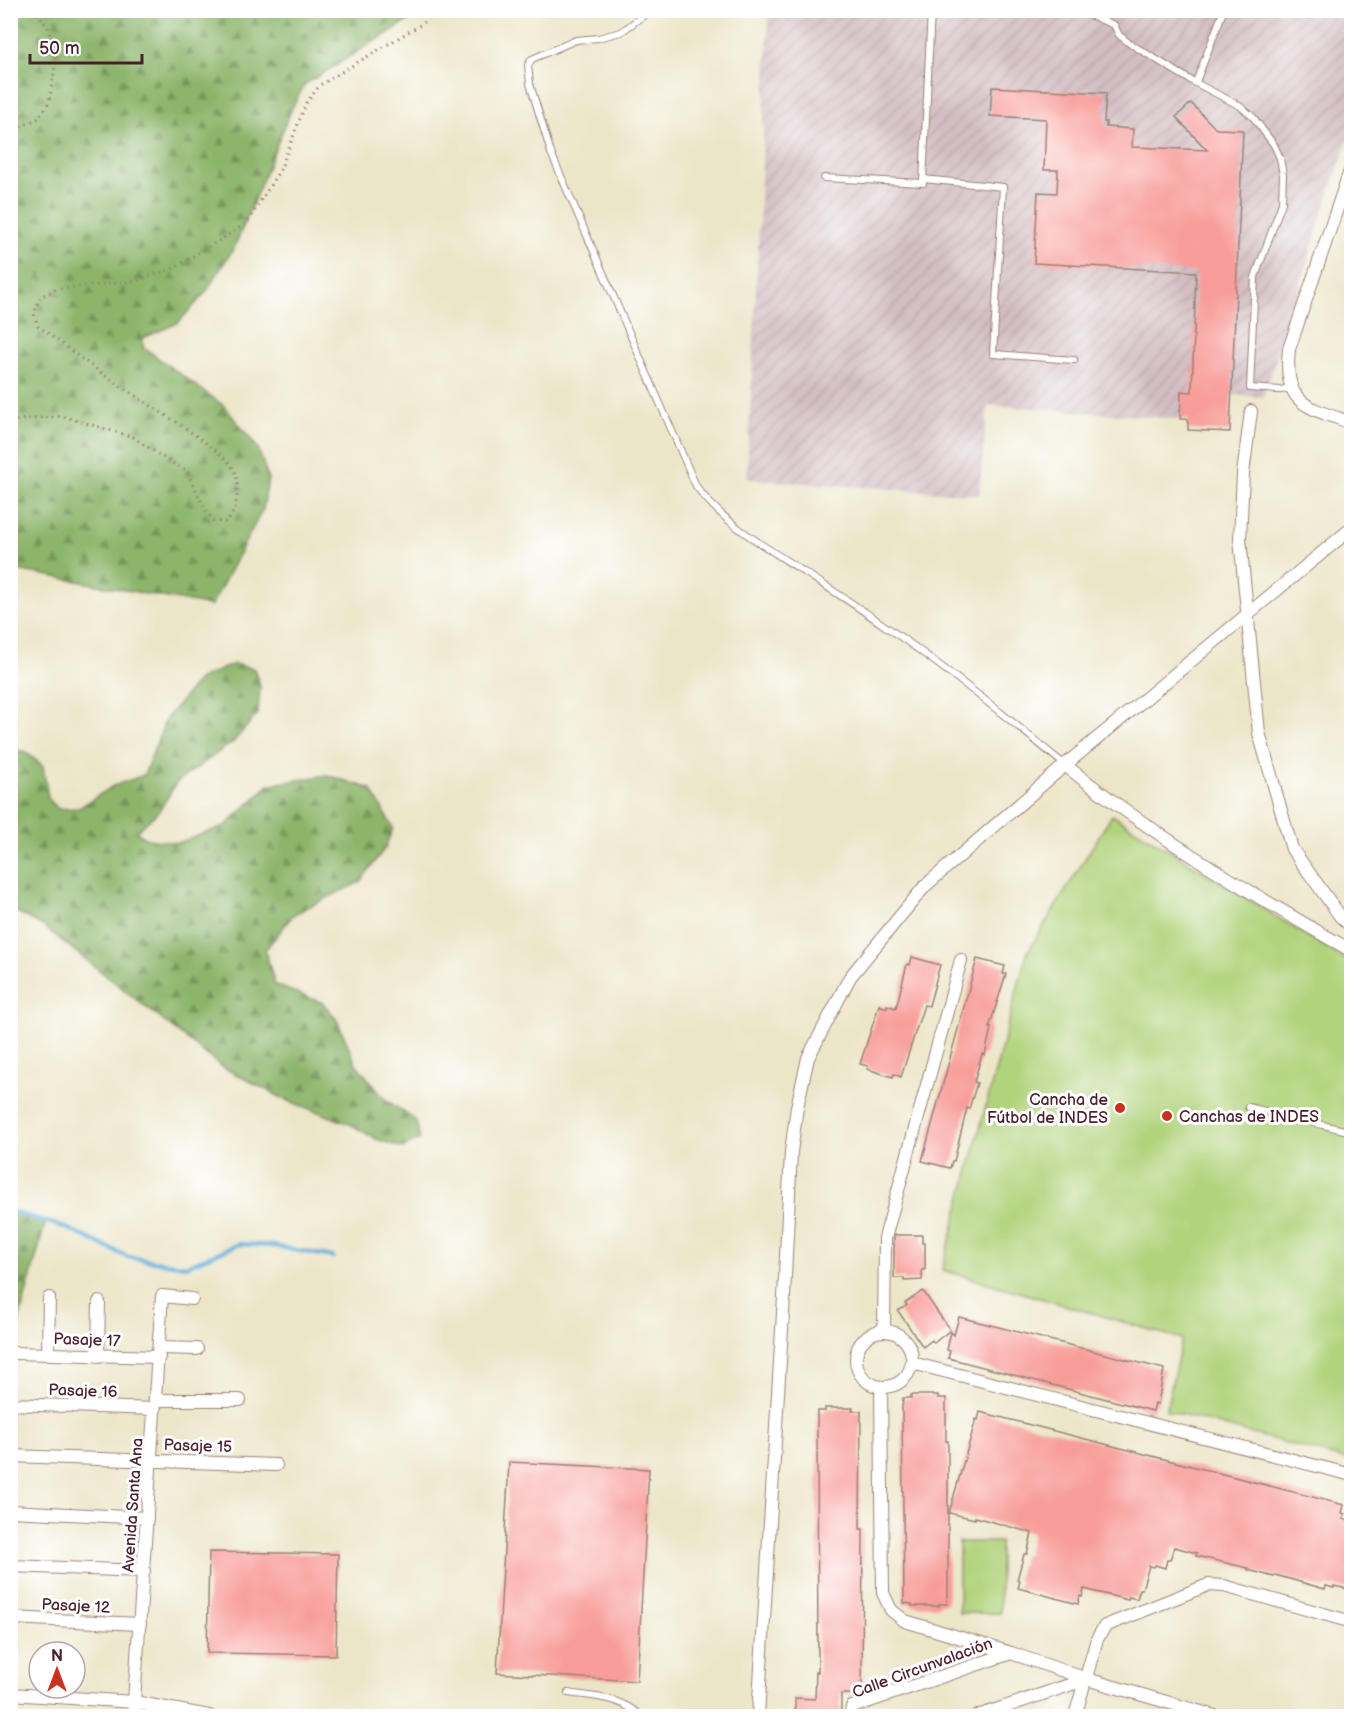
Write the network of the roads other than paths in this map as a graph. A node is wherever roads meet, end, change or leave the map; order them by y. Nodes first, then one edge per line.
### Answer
1 (651, 10) edge
2 (931, 10) edge
3 (1077, 10) edge
4 (1222, 12) dead end
5 (1196, 82) junction
6 (1352, 165) edge
7 (824, 178) dead end
8 (923, 179) junction
9 (1074, 360) dead end
10 (1291, 388) junction
11 (1251, 411) dead end
12 (1352, 423) edge
13 (1352, 528) edge
14 (1247, 614) junction
15 (1065, 765) junction
16 (1352, 927) edge
17 (1352, 951) edge
18 (961, 960) dead end
19 (1248, 1107) dead end
20 (1352, 1132) edge
21 (49, 1298) dead end
22 (192, 1299) dead end
23 (99, 1302) dead end
24 (884, 1330) junction
25 (197, 1349) dead end
26 (159, 1352) junction
27 (14, 1353) dead end
28 (48, 1354) junction
29 (98, 1356) junction
30 (912, 1363) junction
31 (881, 1387) junction
32 (240, 1400) dead end
33 (10, 1404) edge
34 (156, 1404) junction
35 (10, 1456) edge
36 (152, 1460) junction
37 (276, 1465) dead end
38 (1352, 1474) edge
39 (10, 1511) edge
40 (147, 1518) junction
41 (10, 1566) edge
42 (144, 1571) junction
43 (10, 1618) edge
44 (1352, 1622) edge
45 (140, 1624) junction
46 (1011, 1653) junction
47 (1087, 1679) junction
48 (568, 1693) dead end
49 (10, 1694) edge
50 (134, 1702) junction
51 (133, 1716) edge
52 (209, 1716) edge
53 (641, 1716) edge
54 (758, 1716) edge
55 (850, 1716) edge
56 (978, 1716) edge
57 (1075, 1716) edge
58 (1215, 1716) edge

1 - 15 lane
2 - 8 lane
3 - 5 lane
4 - 5 lane
5 - 10 lane
6 - 10 street
7 - 8 lane
8 - 9 lane
10 - 12 street
11 - 14 street
13 - 14 street
14 - 15 street
14 - 16 street
15 - 17 street
15 - 54 street
18 - 24 street
19 - 20 lane
21 - 28 street
22 - 26 street, Avenida Santa Ana
23 - 29 street
24 - 30 street
24 - 31 street
25 - 26 street, Pasaje 17
26 - 29 street, Pasaje 17
26 - 34 street, Avenida Santa Ana
27 - 28 street, Pasaje 17
28 - 29 street, Pasaje 17
30 - 31 street
30 - 38 street
31 - 46 street
32 - 34 street, Pasaje 16
33 - 34 street, Pasaje 16
34 - 36 street, Avenida Santa Ana
35 - 36 street, Pasaje 15
36 - 37 street, Pasaje 15
36 - 40 street, Avenida Santa Ana
39 - 40 street
40 - 42 street, Avenida Santa Ana
41 - 42 street
42 - 45 street, Avenida Santa Ana
43 - 45 street, Pasaje 12
44 - 47 street
45 - 50 street, Avenida Santa Ana
46 - 47 street, Calle Circunvalación
46 - 55 street, Calle Circunvalación
47 - 56 street
47 - 57 street
47 - 58 street, Calle Circunvalación
48 - 53 lane
49 - 50 street
50 - 51 street, Avenida Santa Ana
50 - 52 street

